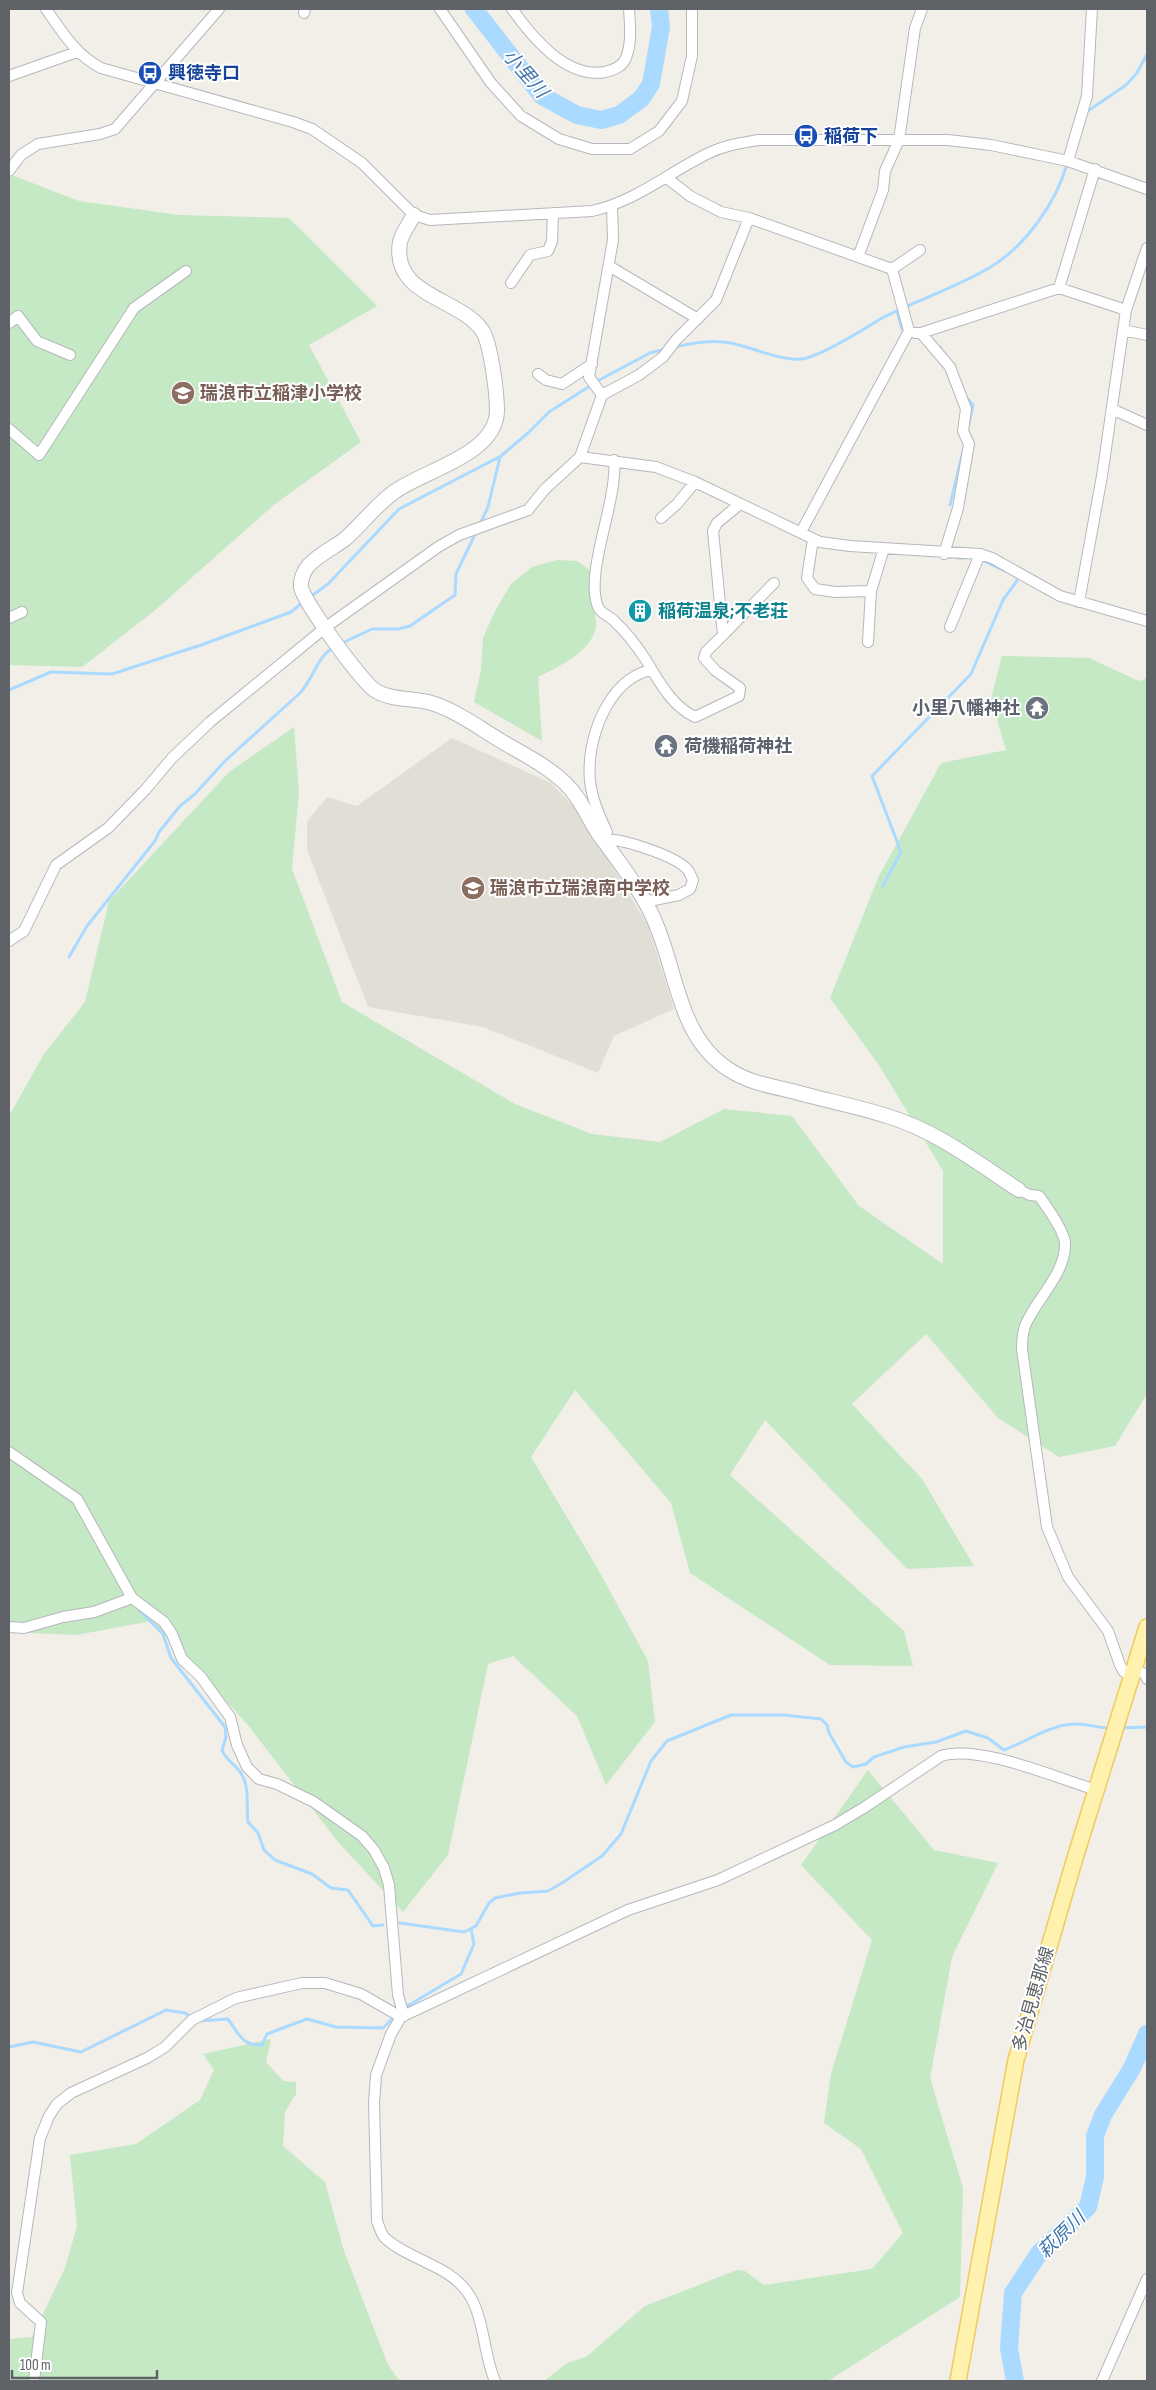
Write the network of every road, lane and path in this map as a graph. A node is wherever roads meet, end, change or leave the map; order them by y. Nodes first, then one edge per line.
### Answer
1 (46, 9) edge
2 (219, 9) edge
3 (440, 9) edge
4 (512, 9) edge
5 (629, 9) edge
6 (692, 9) edge
7 (922, 9) edge
8 (1092, 9) edge
9 (77, 52) junction
10 (9, 76) edge
11 (153, 84) junction
12 (899, 140) junction
13 (1072, 162) junction
14 (1095, 170) junction
15 (9, 171) edge
16 (667, 178) junction
17 (1147, 189) edge
18 (612, 206) junction
19 (553, 213) junction
20 (414, 215) junction
21 (749, 218) junction
22 (1147, 248) edge
23 (920, 250) dead end
24 (858, 257) junction
25 (609, 266) junction
26 (892, 269) junction
27 (186, 271) dead end
28 (511, 283) dead end
29 (1059, 288) junction
30 (1126, 310) junction
31 (698, 319) junction
32 (9, 323) edge
33 (1123, 330) junction
34 (909, 331) junction
35 (921, 332) junction
36 (1147, 335) edge
37 (70, 355) dead end
38 (592, 364) junction
39 (538, 374) dead end
40 (602, 395) junction
41 (1112, 409) junction
42 (1147, 425) edge
43 (9, 429) edge
44 (580, 457) junction
45 (614, 460) junction
46 (695, 482) junction
47 (740, 504) junction
48 (661, 518) dead end
49 (802, 532) junction
50 (813, 539) junction
51 (884, 548) junction
52 (944, 554) junction
53 (980, 554) junction
54 (774, 584) dead end
55 (871, 591) junction
56 (1079, 602) junction
57 (22, 612) dead end
58 (9, 618) edge
59 (1147, 621) edge
60 (326, 627) junction
61 (950, 627) dead end
62 (723, 635) junction
63 (868, 642) dead end
64 (650, 670) junction
65 (604, 839) junction
66 (644, 902) junction
67 (9, 941) edge
68 (1019, 1190) joint
69 (9, 1452) edge
70 (132, 1598) junction
71 (9, 1627) edge
72 (1147, 1627) edge
73 (1132, 1672) junction
74 (1147, 1678) edge
75 (1096, 1790) junction
76 (402, 2016) junction
77 (1147, 2280) edge
78 (34, 2381) edge
79 (495, 2381) edge
80 (958, 2381) edge
81 (1102, 2381) edge

1 - 9 street
2 - 11 street
3 - 6 street
4 - 5 street
7 - 12 street
8 - 13 street
9 - 10 street
9 - 11 street
11 - 15 street
11 - 20 street
12 - 13 street
12 - 16 street
12 - 24 street
13 - 14 street
14 - 17 street
14 - 29 street
16 - 18 street
16 - 21 street
18 - 19 street
18 - 25 street
19 - 20 street
19 - 28 street
20 - 60 street
21 - 24 street
21 - 31 street
22 - 30 street
23 - 26 street
24 - 26 street
25 - 31 street
25 - 38 street
26 - 34 street
27 - 43 street
29 - 30 street
29 - 35 street
30 - 33 street
31 - 40 street
32 - 37 street
33 - 36 street
33 - 41 street
34 - 35 street
34 - 49 street
35 - 52 street
38 - 39 street
38 - 40 street
40 - 44 street
41 - 42 street
41 - 56 street
44 - 45 street
44 - 60 street
45 - 46 street
45 - 64 street
46 - 47 street
46 - 48 street
47 - 49 street
47 - 62 street
49 - 50 street
50 - 51 street
50 - 55 street
51 - 52 street
51 - 55 street
52 - 53 street
53 - 56 street
53 - 61 street
54 - 62 street
55 - 63 street
56 - 59 street
57 - 58 street
60 - 65 street
60 - 67 street
62 - 64 street
64 - 65 street
65 - 66 street
65 - 66 street
66 - 68 street
68 - 73 street
69 - 70 street
70 - 71 street
70 - 76 street
72 - 73 main road, 多治見恵那線
73 - 74 street
73 - 75 main road, 多治見恵那線
75 - 76 street
75 - 80 main road, 多治見恵那線
76 - 78 street
76 - 79 street
77 - 81 street

